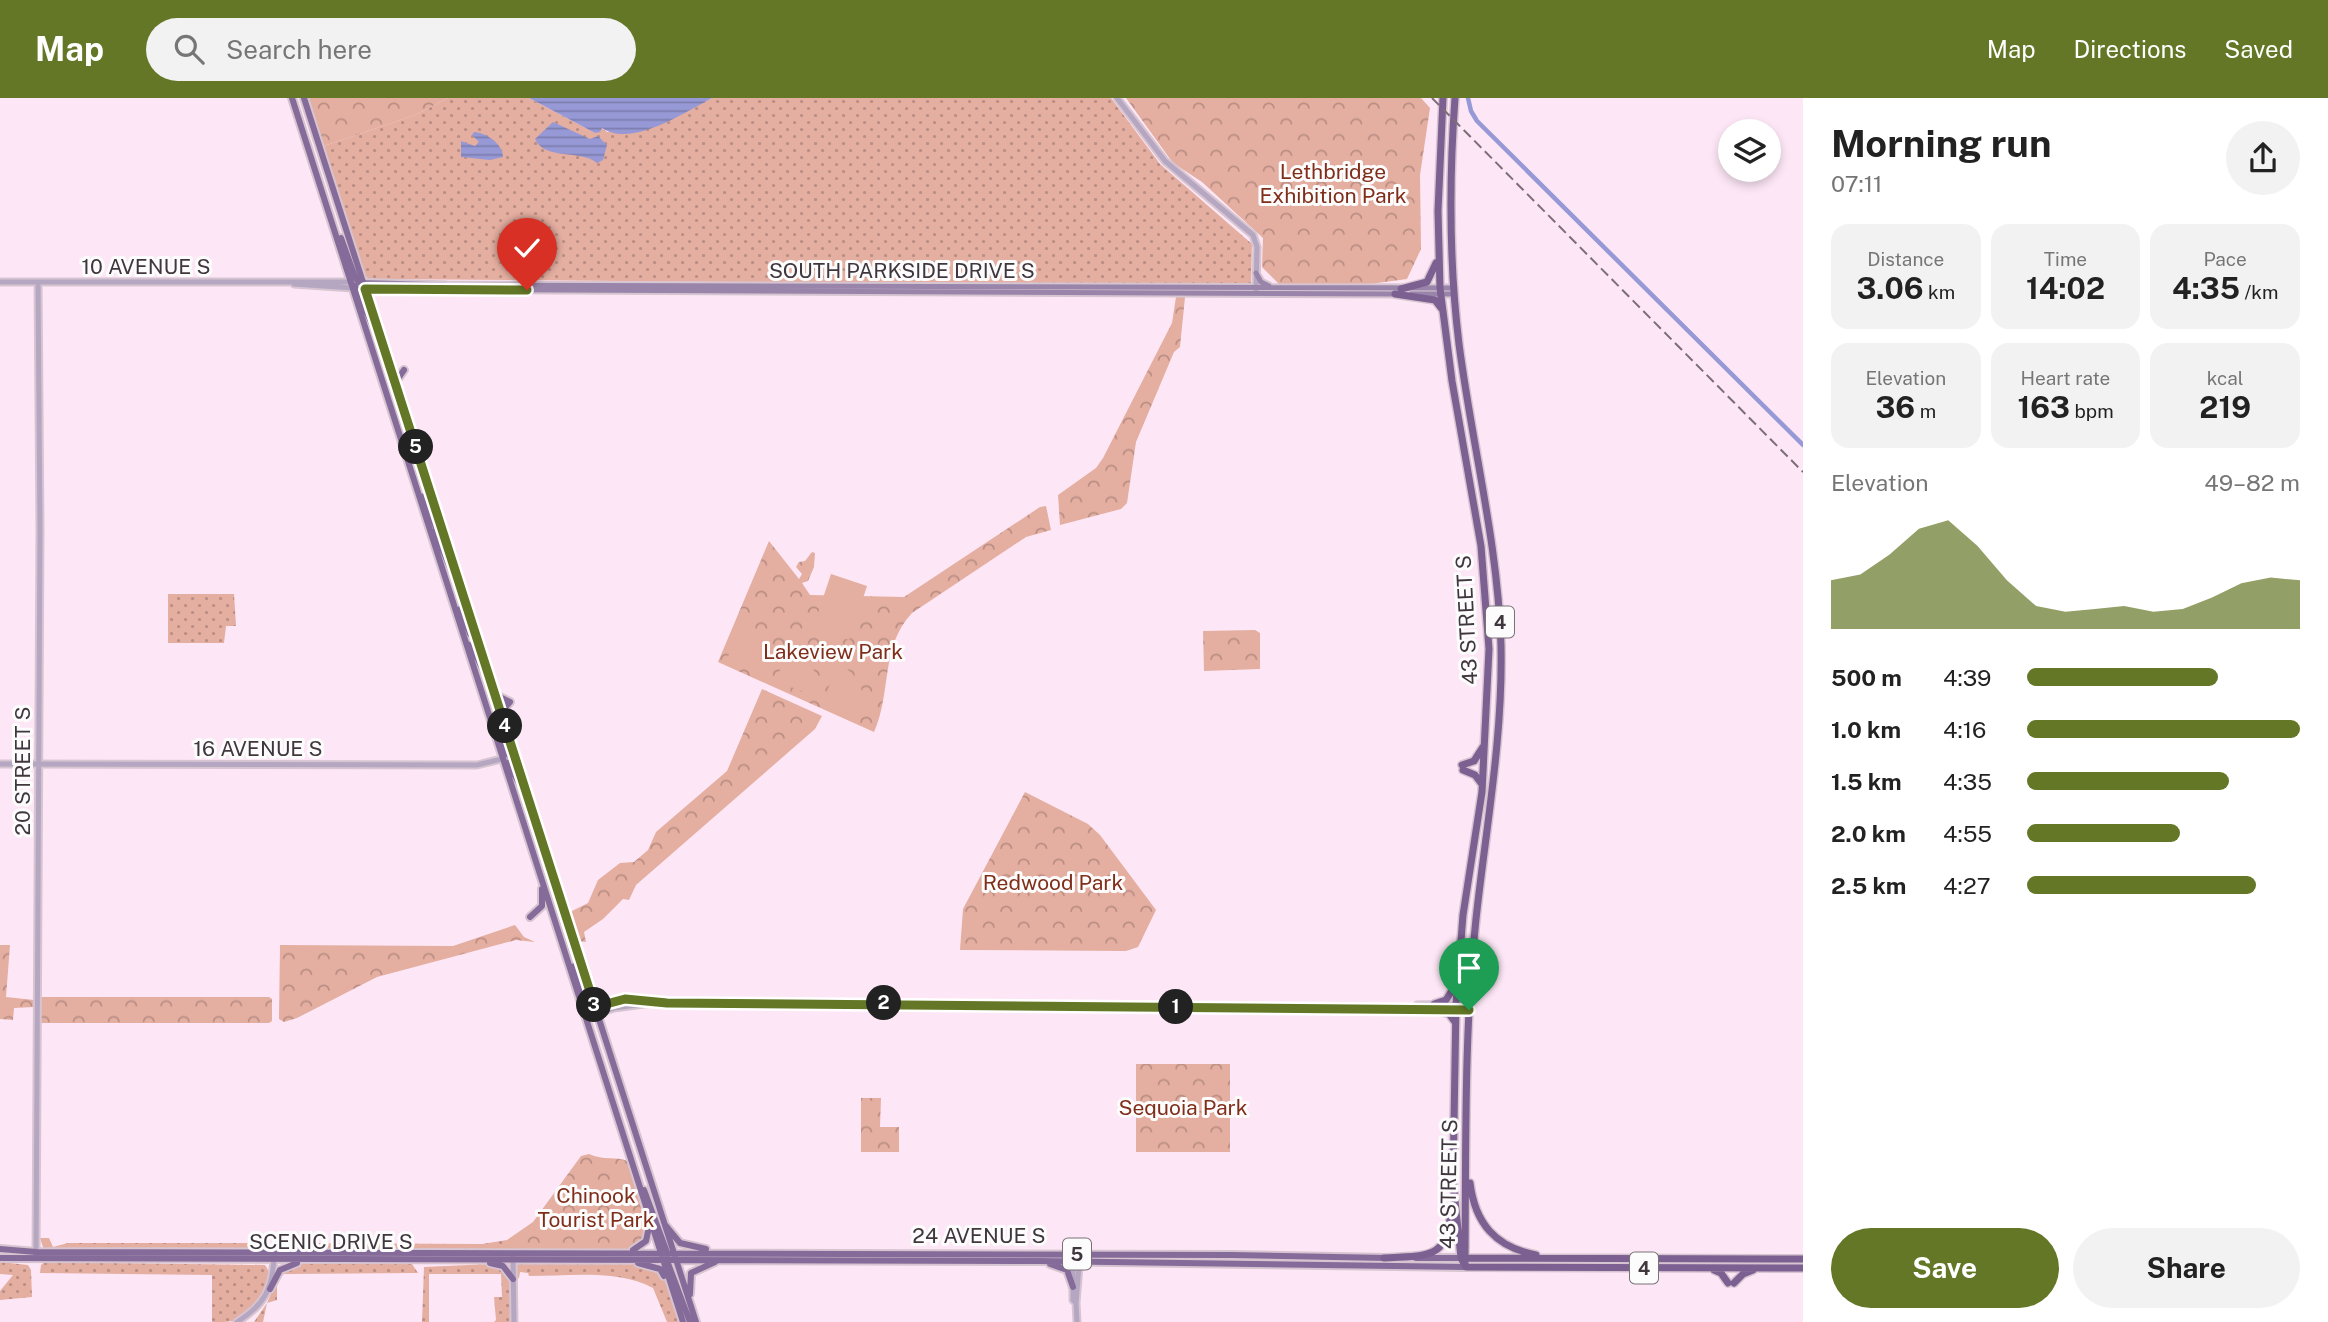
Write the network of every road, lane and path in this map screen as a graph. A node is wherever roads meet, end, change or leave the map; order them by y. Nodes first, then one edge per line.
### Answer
1 (292, 98) edge
2 (304, 98) edge
3 (1117, 98) edge
4 (1443, 98) edge
5 (1455, 98) edge
6 (1438, 245) junction
7 (1256, 273) junction
8 (0, 282) edge
9 (38, 282) junction
10 (358, 285) junction
11 (1276, 288) junction
12 (1256, 290) junction
13 (1398, 291) junction
14 (1441, 291) junction
15 (1454, 291) junction
16 (1443, 311) junction
17 (391, 368) junction
18 (396, 383) junction
19 (407, 457) junction
20 (430, 528) junction
21 (444, 533) junction
22 (461, 585) junction
23 (450, 589) junction
24 (480, 642) junction
25 (467, 644) junction
26 (495, 693) junction
27 (501, 712) junction
28 (491, 719) junction
29 (1487, 737) junction
30 (514, 756) junction
31 (503, 760) junction
32 (0, 764) edge
33 (38, 764) junction
34 (1482, 792) junction
35 (528, 797) junction
36 (542, 880) junction
37 (530, 917) dead end
38 (1458, 980) junction
39 (1434, 1007) junction
40 (1456, 1007) junction
41 (1469, 1007) junction
42 (590, 1011) junction
43 (1455, 1024) junction
44 (1454, 1139) junction
45 (1466, 1145) junction
46 (637, 1179) junction
47 (1452, 1182) junction
48 (652, 1187) junction
49 (640, 1188) junction
50 (0, 1250) edge
51 (614, 1252) junction
52 (770, 1253) junction
53 (36, 1256) junction
54 (274, 1256) junction
55 (513, 1256) junction
56 (667, 1256) junction
57 (0, 1258) edge
58 (1076, 1258) junction
59 (1384, 1258) junction
60 (1561, 1258) junction
61 (1803, 1259) edge
62 (478, 1260) junction
63 (595, 1260) junction
64 (352, 1261) junction
65 (720, 1261) junction
66 (1038, 1261) junction
67 (1464, 1261) junction
68 (1706, 1268) junction
69 (1763, 1268) junction
70 (1803, 1268) edge
71 (513, 1279) junction
72 (1073, 1287) junction
73 (270, 1289) junction
74 (1076, 1303) junction
75 (692, 1310) junction
76 (680, 1313) junction
77 (237, 1322) edge
78 (514, 1322) edge
79 (683, 1322) edge
80 (690, 1322) edge
81 (696, 1322) edge
82 (1077, 1322) edge

1 - 10 main road
2 - 10 main road
3 - 7 street
4 - 6 highway, 43 STREET S / 4
5 - 15 highway, 43 STREET S / 4
6 - 13 highway
6 - 14 highway, 43 STREET S / 4
7 - 11 main road
7 - 12 street
8 - 9 street, 10 AVENUE S
9 - 10 street, 10 AVENUE S
9 - 33 street, 20 STREET S
10 - 12 main road, SOUTH PARKSIDE DRIVE S
10 - 17 main road
10 - 19 main road
11 - 12 main road, SOUTH PARKSIDE DRIVE S
11 - 13 main road, SOUTH PARKSIDE DRIVE S
12 - 13 main road, SOUTH PARKSIDE DRIVE S
13 - 14 main road, SOUTH PARKSIDE DRIVE S
13 - 16 highway
14 - 15 main road, SOUTH PARKSIDE DRIVE S
14 - 16 highway, 43 STREET S / 4
15 - 41 highway, 43 STREET S / 4
16 - 29 highway, 43 STREET S / 4
17 - 18 main road
17 - 18 main road
18 - 21 main road
19 - 20 main road
19 - 21 main road
20 - 22 main road
20 - 23 main road
21 - 22 main road
22 - 24 main road
23 - 24 main road
23 - 25 main road
24 - 26 main road
25 - 26 main road
25 - 28 main road
26 - 27 main road
26 - 27 main road
27 - 30 main road
28 - 30 main road
28 - 31 main road
29 - 34 highway, 43 STREET S / 4
29 - 34 highway
30 - 31 street, 16 AVENUE S
30 - 35 main road
31 - 33 street, 16 AVENUE S
31 - 35 main road
31 - 36 main road
32 - 33 street, 16 AVENUE S
33 - 53 street, 20 STREET S
34 - 38 highway, 43 STREET S / 4
35 - 42 main road
36 - 37 main road
36 - 42 main road
38 - 39 highway
38 - 40 highway, 43 STREET S / 4
39 - 40 street
39 - 42 street
39 - 43 highway
40 - 41 street
40 - 43 highway, 43 STREET S / 4
41 - 45 highway, 43 STREET S / 4
42 - 46 main road
42 - 48 main road
43 - 44 highway, 43 STREET S / 4
44 - 45 highway
44 - 47 highway, 43 STREET S / 4
45 - 60 highway
45 - 67 highway, 43 STREET S / 4
46 - 49 main road
46 - 56 main road
47 - 59 highway
47 - 67 highway, 43 STREET S / 4
48 - 52 main road
48 - 56 main road
49 - 51 main road
49 - 56 main road
50 - 53 main road, SCENIC DRIVE S
51 - 55 main road, SCENIC DRIVE S
51 - 56 main road, SCENIC DRIVE S
52 - 56 main road, 24 AVENUE S / 5
52 - 58 main road, 24 AVENUE S / 5
53 - 54 main road, SCENIC DRIVE S
53 - 57 main road, SCENIC DRIVE S
54 - 55 main road, SCENIC DRIVE S
54 - 64 main road, SCENIC DRIVE S
54 - 73 street
55 - 62 main road, SCENIC DRIVE S
55 - 63 main road, SCENIC DRIVE S
55 - 71 street
56 - 63 main road, SCENIC DRIVE S
56 - 65 main road, 24 AVENUE S / 5
56 - 75 main road
56 - 76 main road
56 - 80 main road
58 - 59 main road, 24 AVENUE S / 5
58 - 66 main road, 24 AVENUE S / 5
58 - 67 main road, 24 AVENUE S / 5
58 - 72 street
58 - 74 street
59 - 67 main road, 24 AVENUE S / 5
60 - 61 highway, 4
60 - 67 highway, 4
62 - 64 main road, SCENIC DRIVE S
62 - 71 main road
63 - 76 main road
64 - 73 main road
65 - 66 main road, 24 AVENUE S / 5
65 - 75 main road
66 - 72 main road
67 - 68 highway, 4
68 - 69 highway, 4
68 - 69 highway
69 - 70 highway, 4
71 - 78 street
72 - 74 street
73 - 77 street
74 - 82 street
75 - 81 main road
76 - 79 main road

